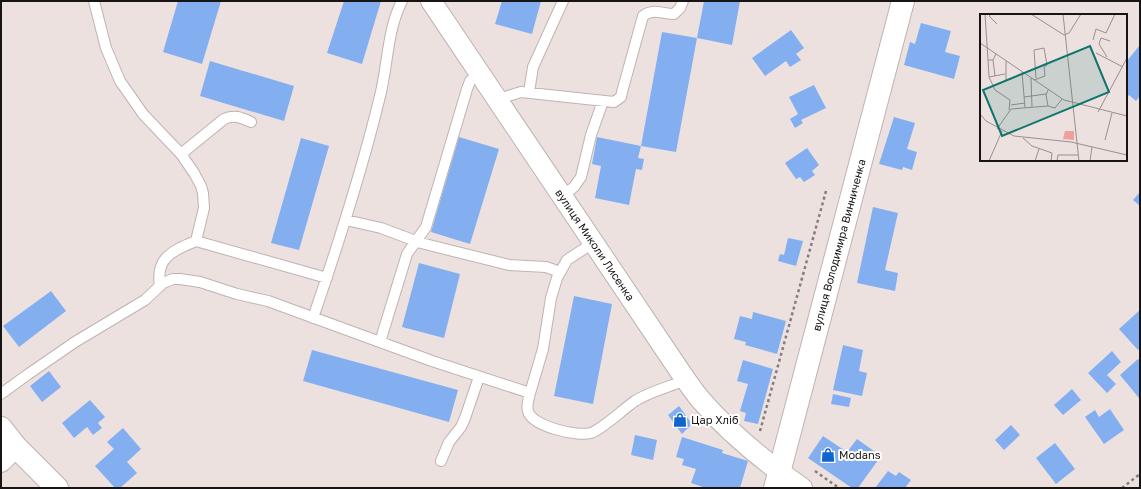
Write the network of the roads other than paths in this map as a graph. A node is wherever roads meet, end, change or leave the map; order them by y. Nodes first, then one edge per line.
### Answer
1 (94, 1) edge
2 (402, 1) edge
3 (431, 1) edge
4 (563, 1) edge
5 (683, 1) edge
6 (903, 1) edge
7 (479, 73) junction
8 (529, 92) junction
9 (603, 101) junction
10 (499, 102) junction
11 (252, 122) dead end
12 (181, 154) junction
13 (562, 196) junction
14 (346, 220) junction
15 (196, 241) junction
16 (415, 241) junction
17 (593, 243) junction
18 (560, 272) junction
19 (327, 278) junction
20 (160, 286) junction
21 (314, 318) junction
22 (380, 342) junction
23 (479, 377) junction
24 (686, 380) junction
25 (530, 392) junction
26 (1, 394) edge
27 (1, 428) edge
28 (16, 447) junction
29 (441, 461) dead end
30 (1, 462) edge
31 (777, 480) edge
32 (57, 488) edge
33 (802, 488) edge

1 - 12 lane
2 - 14 lane
3 - 7 street, вулиця Миколи Лисенка
4 - 8 lane
5 - 9 lane
6 - 31 main road, вулиця Володимира Винниченка
7 - 10 street, вулиця Миколи Лисенка
7 - 16 lane
8 - 9 lane
8 - 10 lane
9 - 13 lane
10 - 13 street, вулиця Миколи Лисенка
11 - 12 lane
12 - 15 lane
13 - 17 street, вулиця Миколи Лисенка
14 - 16 lane
14 - 19 lane
15 - 19 lane
15 - 20 lane
16 - 18 lane
16 - 22 lane
17 - 18 lane
17 - 24 street, вулиця Миколи Лисенка
18 - 25 lane
19 - 21 lane
20 - 21 lane
20 - 26 lane
21 - 22 lane
22 - 23 lane
23 - 25 lane
23 - 29 lane
24 - 25 lane
24 - 31 street, вулиця Миколи Лисенка
27 - 28 main road
28 - 30 street
28 - 32 main road
31 - 33 street, вулиця Миколи Лисенка

